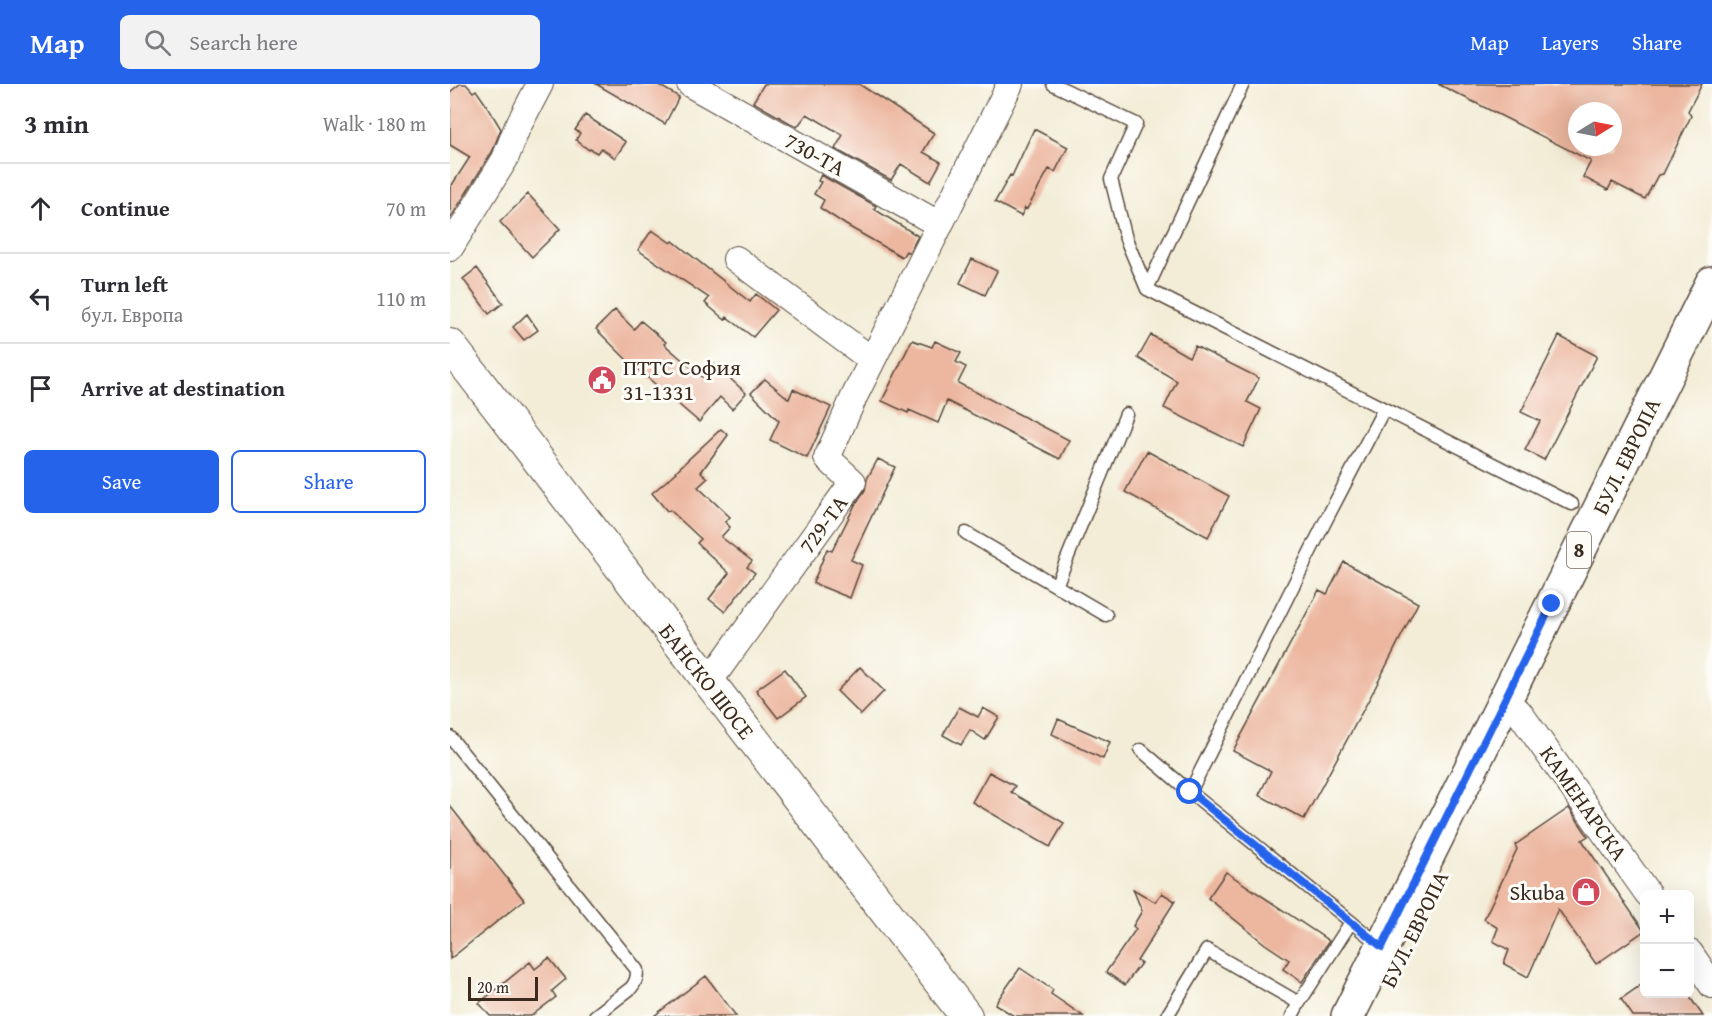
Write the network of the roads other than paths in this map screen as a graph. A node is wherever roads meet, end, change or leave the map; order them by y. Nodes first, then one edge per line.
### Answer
1 (540, 84) edge
2 (690, 84) edge
3 (1010, 84) edge
4 (1053, 84) edge
5 (1243, 84) edge
6 (940, 225) junction
7 (450, 248) edge
8 (736, 259) dead end
9 (1712, 283) edge
10 (1147, 290) junction
11 (1712, 325) edge
12 (450, 345) edge
13 (872, 360) junction
14 (1384, 409) junction
15 (1126, 414) dead end
16 (1572, 504) dead end
17 (966, 533) dead end
18 (1056, 586) junction
19 (1106, 615) dead end
20 (709, 682) junction
21 (1519, 712) junction
22 (450, 737) edge
23 (1141, 750) dead end
24 (1190, 792) junction
25 (1645, 890) edge
26 (1352, 922) junction
27 (1382, 947) junction
28 (1694, 960) edge
29 (1712, 985) edge
30 (1299, 1003) junction
31 (595, 1016) edge
32 (965, 1016) edge
33 (1167, 1016) edge
34 (1292, 1016) edge
35 (1348, 1016) edge
36 (1372, 1016) edge

1 - 7 street
2 - 6 street, 730-ТА
3 - 6 street, 729-ТА
4 - 10 lane
5 - 10 lane
6 - 13 street, 729-ТА
8 - 13 street
9 - 27 main road, БУЛ. ЕВРОПА / 8
10 - 14 lane
11 - 21 main road, БУЛ. ЕВРОПА / 8
12 - 20 street, БАНСКО ШОСЕ
13 - 20 street, 729-ТА
14 - 16 lane
14 - 24 lane
15 - 18 lane
17 - 18 lane
18 - 19 lane
20 - 32 street, БАНСКО ШОСЕ
21 - 25 street, КАМЕНАРСКА
21 - 36 main road, БУЛ. ЕВРОПА / 8
22 - 31 lane
23 - 24 lane
24 - 26 lane
26 - 27 lane
26 - 30 lane
27 - 35 main road, БУЛ. ЕВРОПА / 8
28 - 29 street
30 - 33 lane
30 - 34 lane

